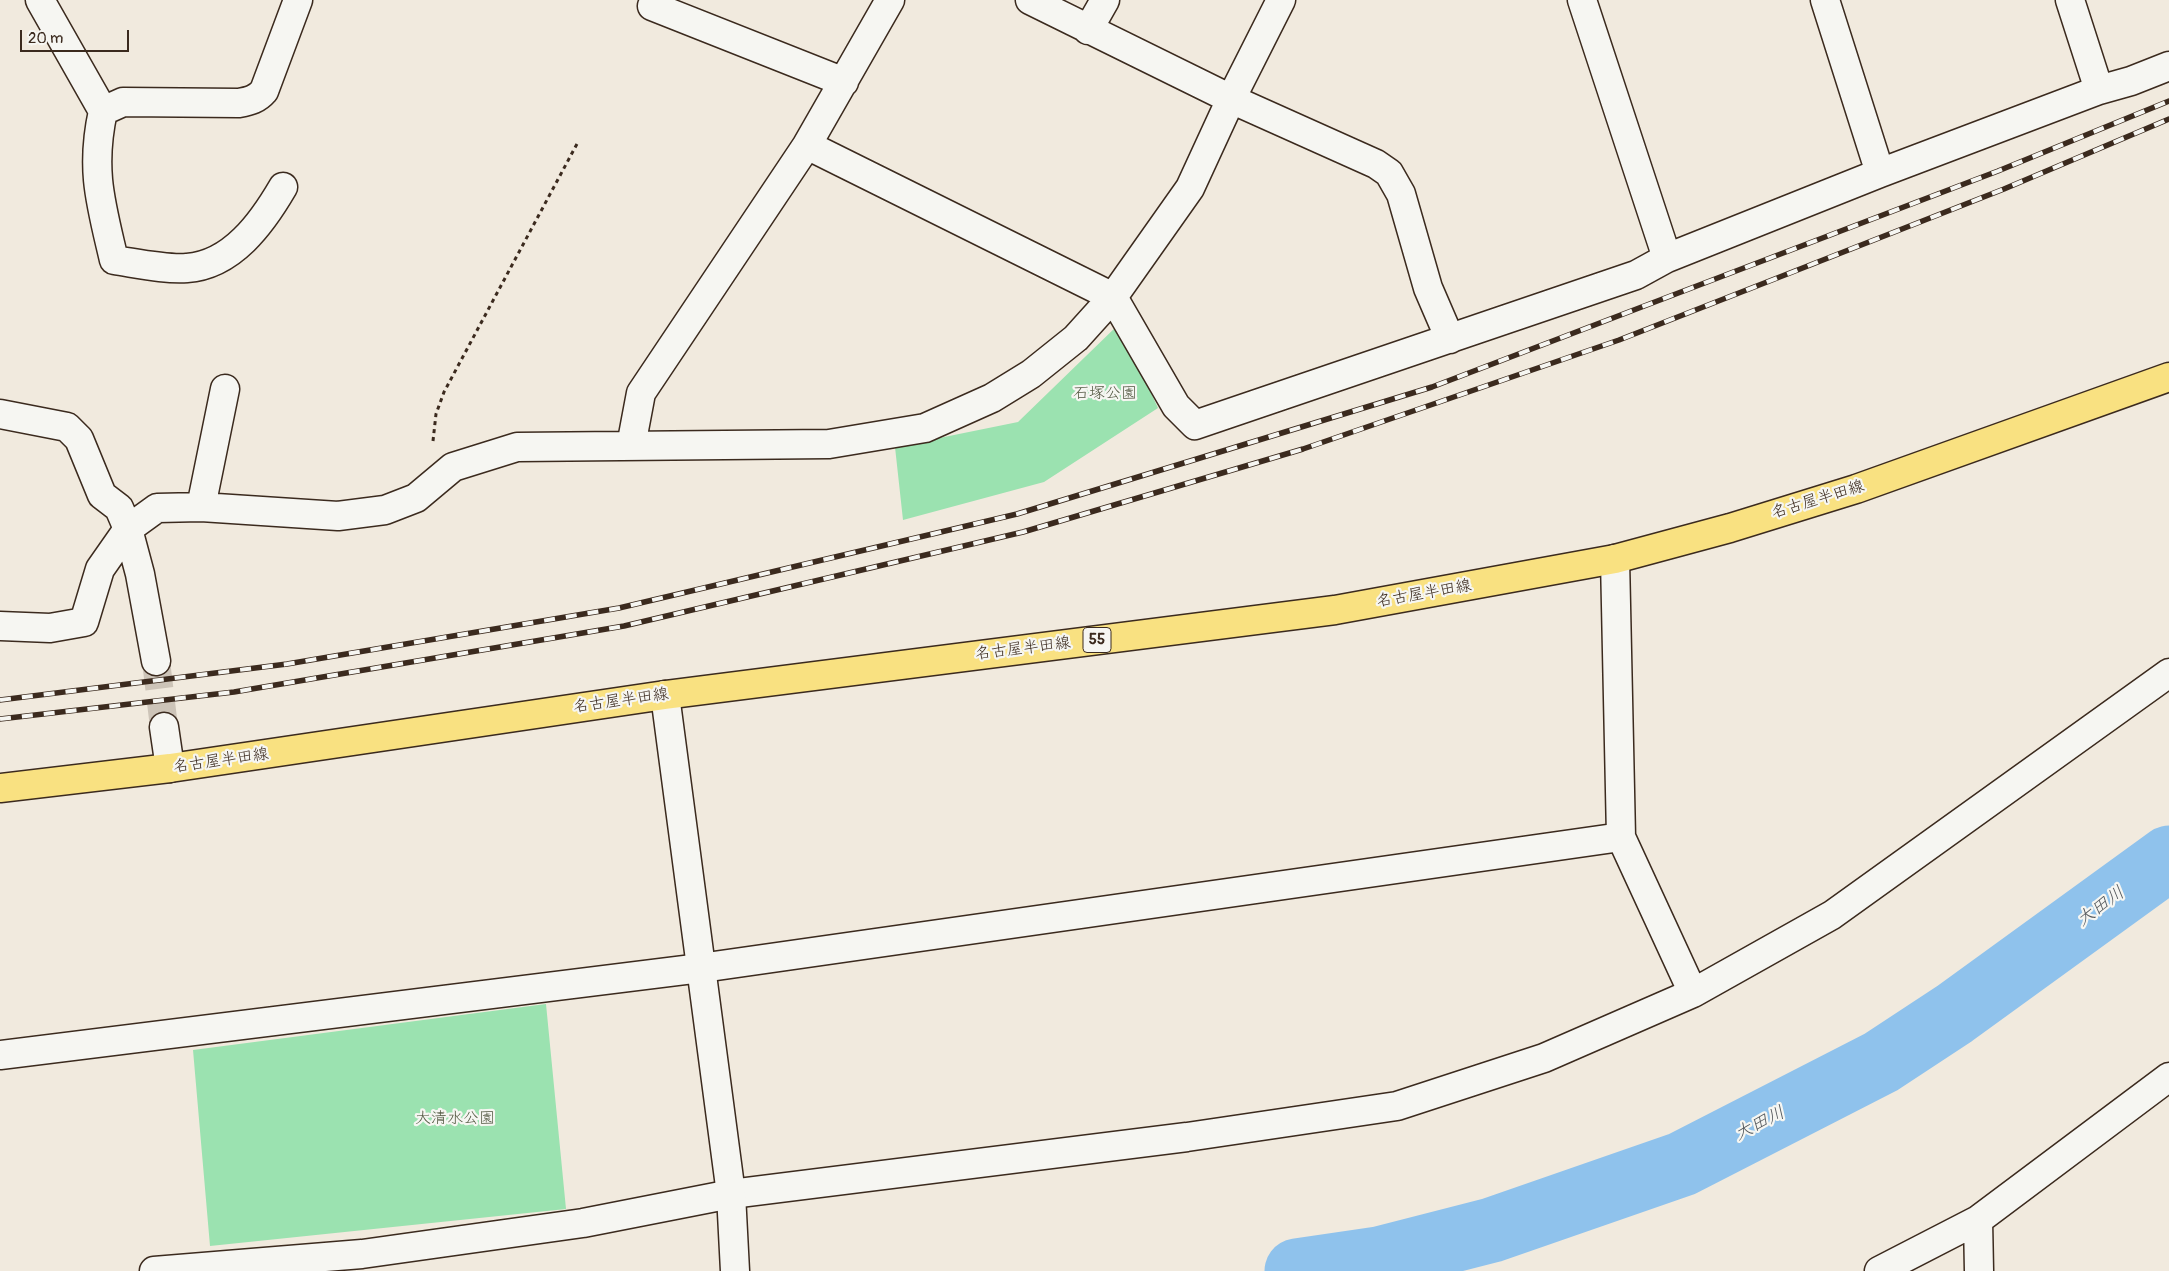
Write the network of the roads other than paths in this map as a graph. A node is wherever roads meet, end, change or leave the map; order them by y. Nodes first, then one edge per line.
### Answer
1 (40, 0) edge
2 (298, 0) edge
3 (890, 0) edge
4 (1030, 0) edge
5 (1104, 0) edge
6 (1281, 0) edge
7 (1582, 0) edge
8 (1825, 0) edge
9 (2070, 0) edge
10 (652, 6) dead end
11 (1088, 30) junction
12 (2169, 66) edge
13 (844, 82) junction
14 (2099, 90) junction
15 (1231, 99) junction
16 (103, 111) junction
17 (808, 146) junction
18 (1880, 173) junction
19 (283, 188) dead end
20 (1667, 258) junction
21 (1113, 297) junction
22 (1450, 339) junction
23 (2169, 377) edge
24 (225, 389) dead end
25 (0, 414) edge
26 (631, 446) junction
27 (201, 507) junction
28 (128, 529) junction
29 (1615, 559) junction
30 (0, 626) edge
31 (156, 661) tunnel mouth
32 (2169, 673) edge
33 (666, 694) junction
34 (164, 727) tunnel mouth
35 (170, 768) junction
36 (0, 788) edge
37 (1621, 837) junction
38 (701, 968) junction
39 (1693, 993) junction
40 (0, 1055) edge
41 (2169, 1077) edge
42 (731, 1194) junction
43 (1978, 1220) junction
44 (154, 1271) edge
45 (735, 1271) edge
46 (1878, 1271) edge
47 (1979, 1271) edge

1 - 16 street
2 - 16 street
3 - 13 street
4 - 11 street
5 - 11 street
6 - 15 street
7 - 20 street
8 - 18 street
9 - 14 street
10 - 13 street
11 - 15 street
12 - 14 street
13 - 17 street
14 - 18 street
15 - 21 street
15 - 22 street
16 - 19 street
17 - 21 street
17 - 26 street
18 - 20 street
20 - 22 street
21 - 22 street
21 - 26 street
23 - 29 main road, 名古屋半田線 / 55
24 - 27 street
25 - 28 street
26 - 27 street
27 - 28 street
28 - 30 street
28 - 31 street
29 - 33 main road, 名古屋半田線 / 55
29 - 37 street
32 - 39 street
33 - 35 main road, 名古屋半田線 / 55
33 - 38 street
34 - 35 street
35 - 36 main road, 名古屋半田線 / 55
37 - 38 street
37 - 39 street
38 - 40 street
38 - 42 street
39 - 42 street
41 - 43 street
42 - 44 street
42 - 45 street
43 - 46 street
43 - 47 street

